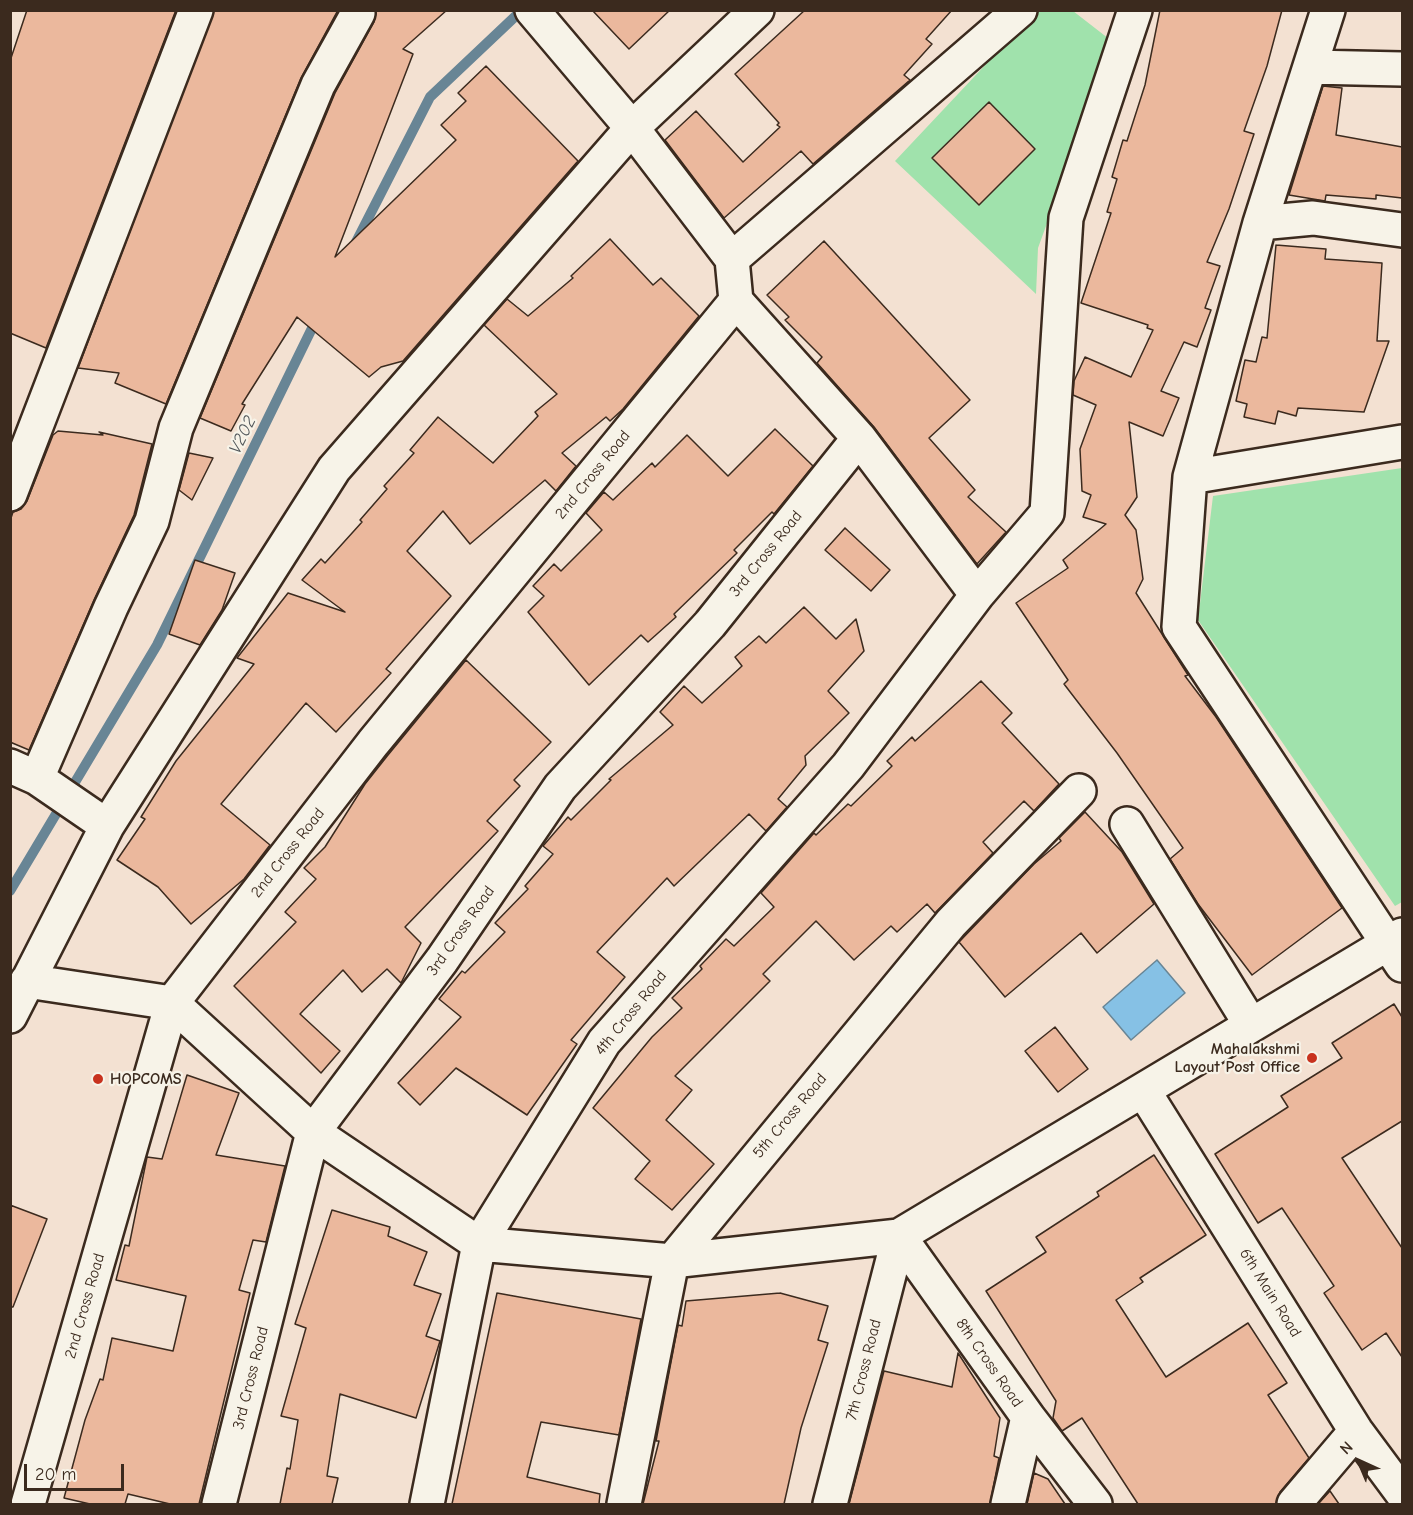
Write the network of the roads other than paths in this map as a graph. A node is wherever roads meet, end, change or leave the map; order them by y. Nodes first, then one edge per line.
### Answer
1 (196, 10) edge
2 (757, 10) edge
3 (1020, 10) edge
4 (1135, 10) edge
5 (1328, 10) edge
6 (358, 13) dead end
7 (535, 14) edge
8 (1310, 67) junction
9 (1402, 69) edge
10 (632, 128) junction
11 (1260, 223) junction
12 (1402, 230) edge
13 (732, 260) junction
14 (736, 301) junction
15 (859, 438) junction
16 (1402, 442) edge
17 (1190, 477) junction
18 (10, 494) edge
19 (977, 595) junction
20 (24, 772) edge
21 (1079, 790) dead end
22 (1127, 824) dead end
23 (107, 826) junction
24 (1398, 948) edge
25 (27, 981) junction
26 (172, 1003) junction
27 (10, 1016) edge
28 (1251, 1025) junction
29 (1143, 1090) junction
30 (313, 1132) junction
31 (899, 1236) junction
32 (479, 1244) junction
33 (672, 1261) junction
34 (1028, 1417) junction
35 (1356, 1431) junction
36 (1402, 1493) edge
37 (28, 1504) edge
38 (219, 1504) edge
39 (427, 1504) edge
40 (624, 1504) edge
41 (830, 1504) edge
42 (1008, 1504) edge
43 (1095, 1504) edge
44 (1294, 1504) edge

1 - 18 street
2 - 10 street
3 - 13 street
4 - 19 street, 4th Cross Road
5 - 8 street
6 - 20 street
7 - 10 street
8 - 9 street
8 - 11 street
10 - 13 street
10 - 23 street
11 - 12 street
11 - 17 street
13 - 14 street
14 - 15 street
14 - 26 street, 2nd Cross Road
15 - 19 street
15 - 30 street, 3rd Cross Road
16 - 17 street
17 - 24 street
19 - 32 street, 4th Cross Road
20 - 23 street
21 - 33 street, 5th Cross Road
22 - 28 street
23 - 25 street
24 - 28 street
25 - 26 street
25 - 27 street
26 - 30 street
26 - 37 street, 2nd Cross Road
28 - 29 street
29 - 31 street
29 - 35 street, 6th Main Road
30 - 32 street
30 - 38 street, 3rd Cross Road
31 - 33 street
31 - 34 street, 8th Cross Road
31 - 41 street, 7th Cross Road
32 - 33 street
32 - 39 street, 4th Cross Road
33 - 40 street, 5th Cross Road
34 - 42 street, 8th Cross Road
34 - 43 street
35 - 36 street, 6th Main Road
35 - 44 street

